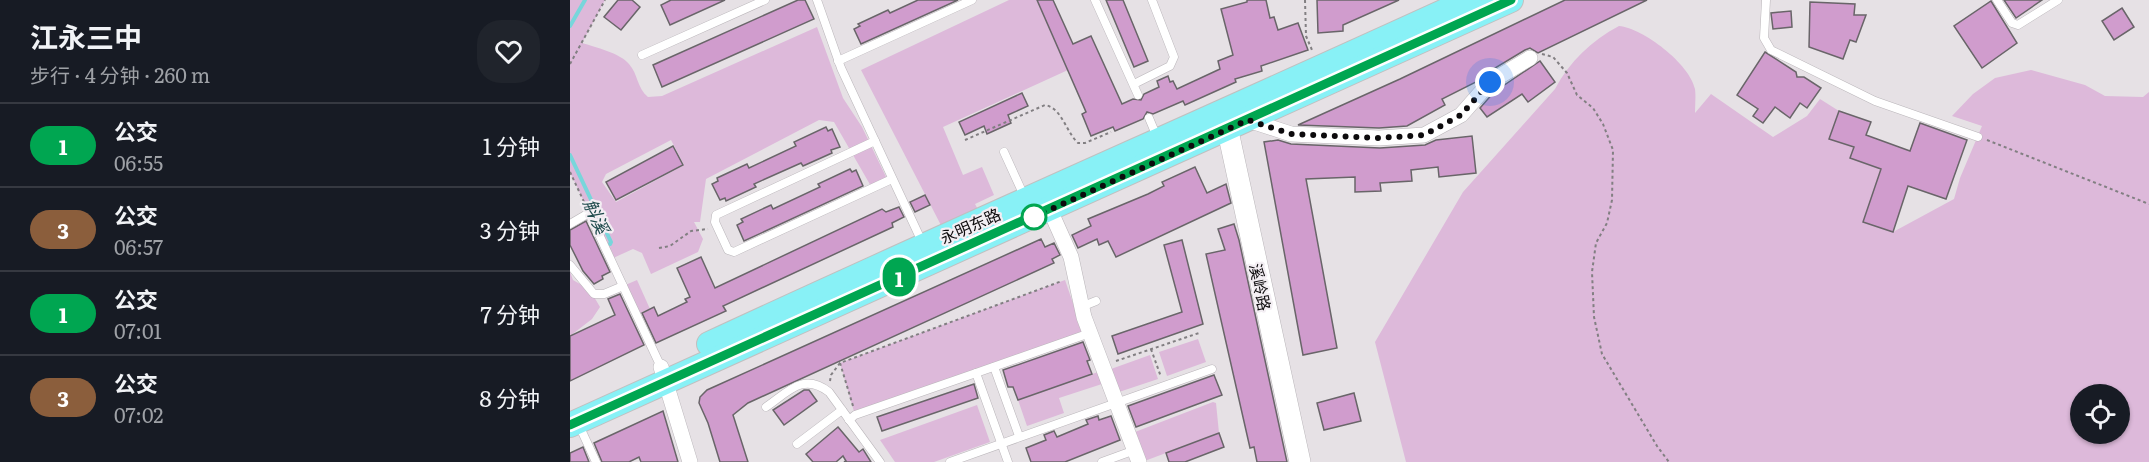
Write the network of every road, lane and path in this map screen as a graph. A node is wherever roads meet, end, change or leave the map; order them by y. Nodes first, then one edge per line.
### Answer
1 (605, 0) edge
2 (765, 0) edge
3 (817, 0) edge
4 (972, 0) edge
5 (1095, 0) edge
6 (1152, 0) edge
7 (1305, 0) edge
8 (1469, 0) edge
9 (1511, 0) edge
10 (1766, 0) edge
11 (1997, 0) edge
12 (2058, 0) edge
13 (642, 55) dead end
14 (1315, 56) dead end
15 (1530, 58) joint
16 (838, 61) junction
17 (570, 64) edge
18 (1134, 84) junction
19 (1138, 95) dead end
20 (1149, 118) dead end
21 (1233, 121) junction
22 (1110, 132) dead end
23 (1978, 137) joint
24 (965, 140) dead end
25 (875, 141) junction
26 (1159, 141) junction
27 (1004, 153) dead end
28 (892, 179) junction
29 (1039, 201) junction
30 (2149, 204) edge
31 (570, 224) edge
32 (717, 227) junction
33 (923, 245) junction
34 (658, 248) dead end
35 (570, 265) edge
36 (1073, 271) junction
37 (623, 286) junction
38 (1096, 301) dead end
39 (1081, 307) junction
40 (1090, 333) junction
41 (1199, 333) dead end
42 (1150, 349) junction
43 (840, 363) junction
44 (1102, 365) junction
45 (994, 367) junction
46 (1212, 369) dead end
47 (976, 373) junction
48 (663, 374) junction
49 (1164, 386) junction
50 (826, 390) junction
51 (1116, 402) junction
52 (766, 407) dead end
53 (842, 410) junction
54 (572, 418) edge
55 (852, 418) junction
56 (1019, 436) junction
57 (1001, 443) junction
58 (797, 444) dead end
59 (1137, 456) edge
60 (596, 462) edge
61 (690, 462) edge
62 (880, 462) edge
63 (950, 462) edge
64 (1008, 462) edge
65 (1102, 462) edge
66 (1300, 462) edge
67 (1669, 462) edge

1 - 17 path
2 - 13 lane
3 - 16 lane
4 - 16 lane
5 - 18 lane
6 - 18 lane
7 - 14 path
8 - 21 main road, 永明东路
9 - 21 main road, 永明东路
10 - 23 lane
11 - 12 lane
15 - 21 street
15 - 67 path
16 - 25 lane
18 - 19 lane
20 - 26 lane
21 - 26 main road, 永明东路
21 - 29 main road, 永明东路
21 - 66 street, 溪岭路
22 - 24 path
23 - 30 path
25 - 28 lane
25 - 32 lane
26 - 29 main road, 永明东路
27 - 29 lane
28 - 32 lane
28 - 33 lane
29 - 33 main road, 永明东路
29 - 36 street
29 - 48 main road, 永明东路
31 - 37 lane
32 - 34 path
33 - 48 main road, 永明东路
35 - 37 lane
36 - 39 street
36 - 43 path
37 - 48 lane
38 - 39 lane
39 - 40 street
40 - 44 street
40 - 45 lane
41 - 42 path
42 - 44 path
42 - 49 path
43 - 50 path
43 - 55 path
44 - 51 street
45 - 47 lane
45 - 56 lane
46 - 49 lane
47 - 55 lane
47 - 57 lane
48 - 54 main road, 永明东路
48 - 61 street
49 - 51 lane
50 - 52 lane
50 - 53 lane
51 - 56 lane
51 - 59 street
53 - 55 lane
53 - 58 lane
54 - 60 lane
55 - 62 lane
56 - 57 lane
57 - 63 lane
57 - 64 lane
59 - 65 lane

